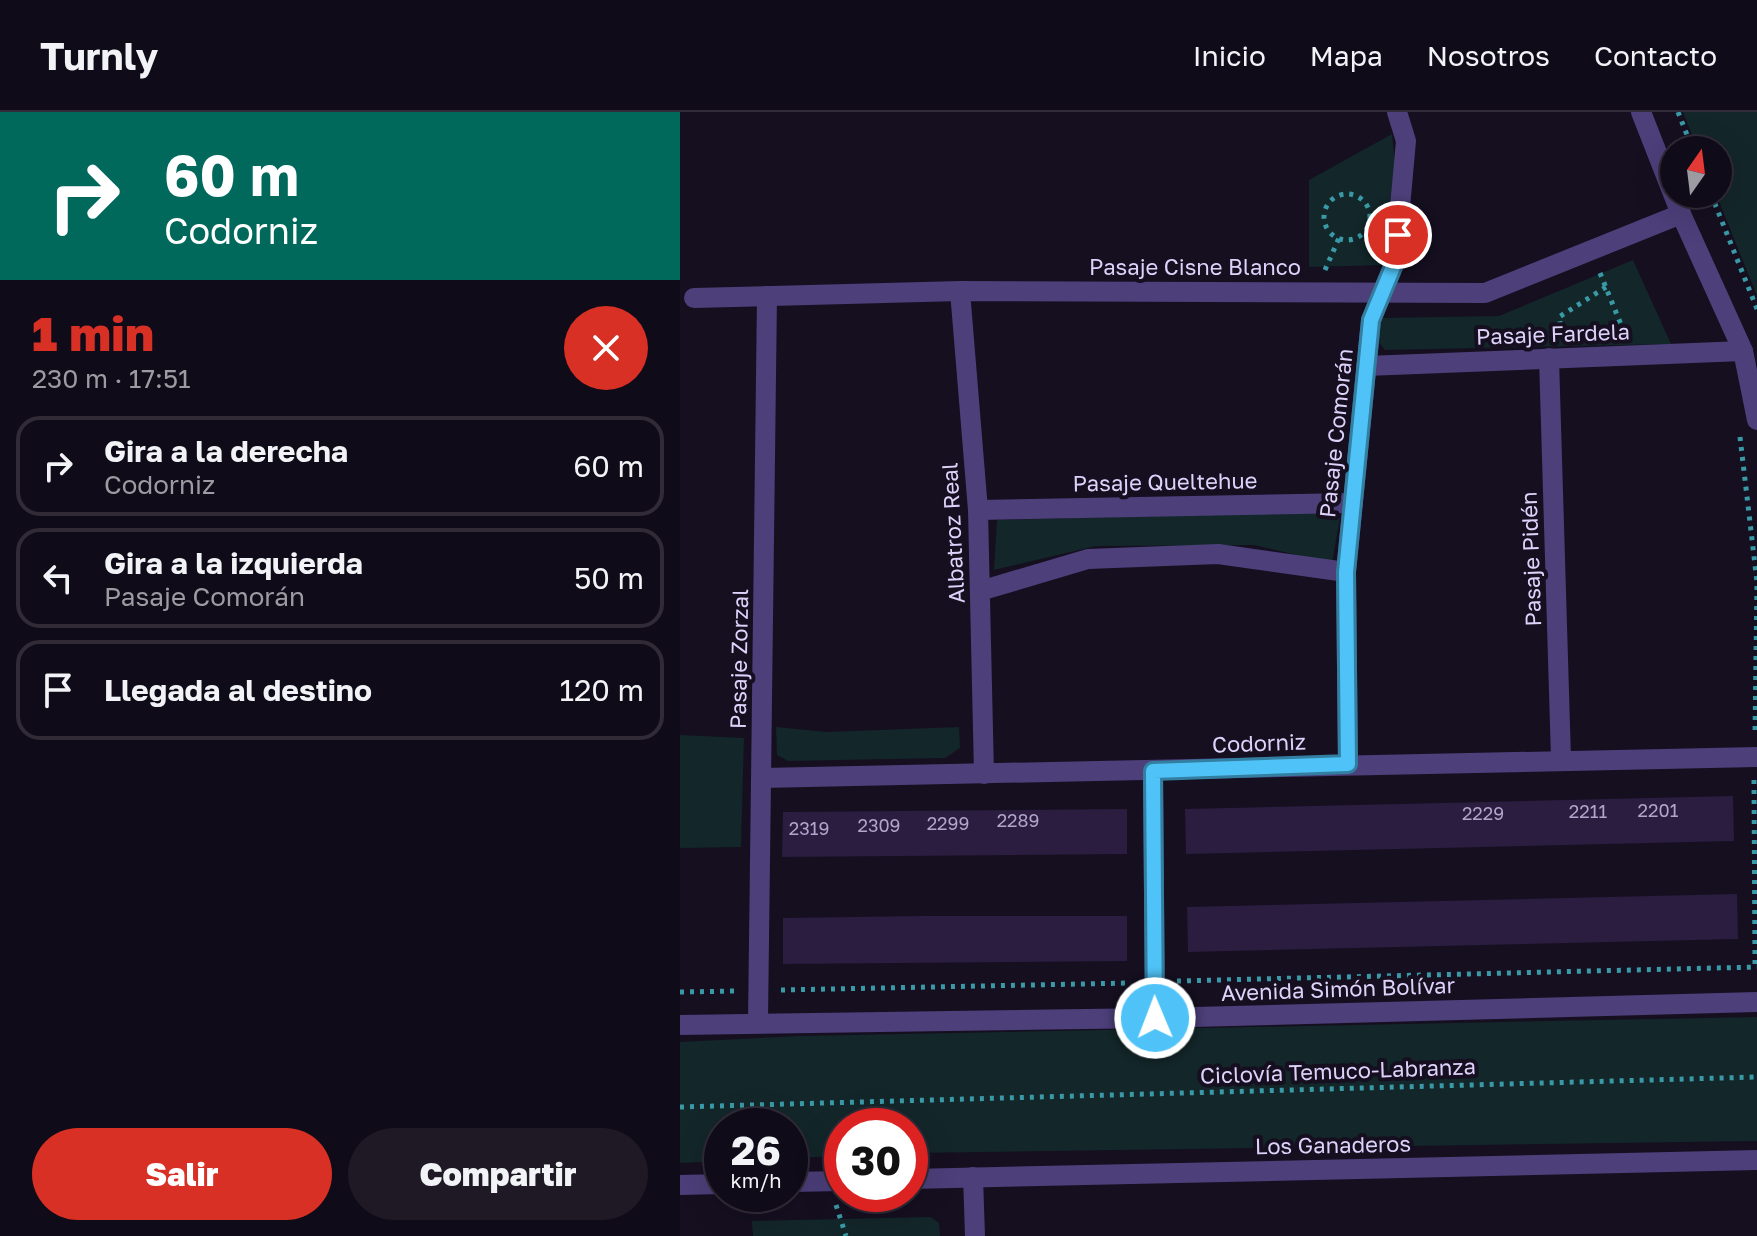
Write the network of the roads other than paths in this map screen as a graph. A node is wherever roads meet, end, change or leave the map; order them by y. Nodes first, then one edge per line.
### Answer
1 (1397, 112) edge
2 (1641, 112) edge
3 (1681, 214) junction
4 (1382, 290) junction
5 (960, 291) junction
6 (767, 296) junction
7 (694, 298) dead end
8 (1743, 351) junction
9 (1549, 358) junction
10 (1366, 366) junction
11 (1748, 424) edge
12 (1353, 503) junction
13 (978, 510) junction
14 (1346, 572) junction
15 (980, 591) junction
16 (1756, 757) edge
17 (1561, 759) junction
18 (1348, 764) junction
19 (1153, 771) junction
20 (984, 774) junction
21 (762, 778) junction
22 (1757, 1002) edge
23 (1155, 1018) junction
24 (758, 1022) junction
25 (680, 1025) edge
26 (1757, 1160) edge
27 (973, 1177) junction
28 (928, 1178) edge
29 (704, 1184) edge
30 (680, 1185) edge
31 (975, 1236) edge

1 - 4 street, Pasaje Comorán
2 - 3 street
3 - 4 street, Pasaje Cisne Blanco
3 - 8 street
4 - 5 street, Pasaje Cisne Blanco
4 - 10 street, Pasaje Comorán
5 - 6 street, Pasaje Cisne Blanco
5 - 13 street, Albatroz Real
6 - 7 street, Pasaje Cisne Blanco
6 - 21 street, Pasaje Zorzal
8 - 9 street, Pasaje Fardela
8 - 11 street
9 - 10 street, Pasaje Fardela
9 - 17 street, Pasaje Pidén
10 - 12 street, Pasaje Comorán
12 - 13 street, Pasaje Queltehue
12 - 14 street, Pasaje Comorán
13 - 15 street, Albatroz Real
14 - 15 street
14 - 18 street, Pasaje Comorán
15 - 20 street, Albatroz Real
16 - 17 street, Codorniz
17 - 18 street, Codorniz
18 - 19 street, Codorniz
19 - 20 street, Codorniz
19 - 23 street
20 - 21 street, Codorniz
21 - 24 street, Pasaje Zorzal
22 - 23 street, Avenida Simón Bolívar
23 - 24 street, Avenida Simón Bolívar
24 - 25 street, Avenida Simón Bolívar
26 - 27 street, Los Ganaderos
27 - 28 street, Los Ganaderos
27 - 31 street
29 - 30 street

